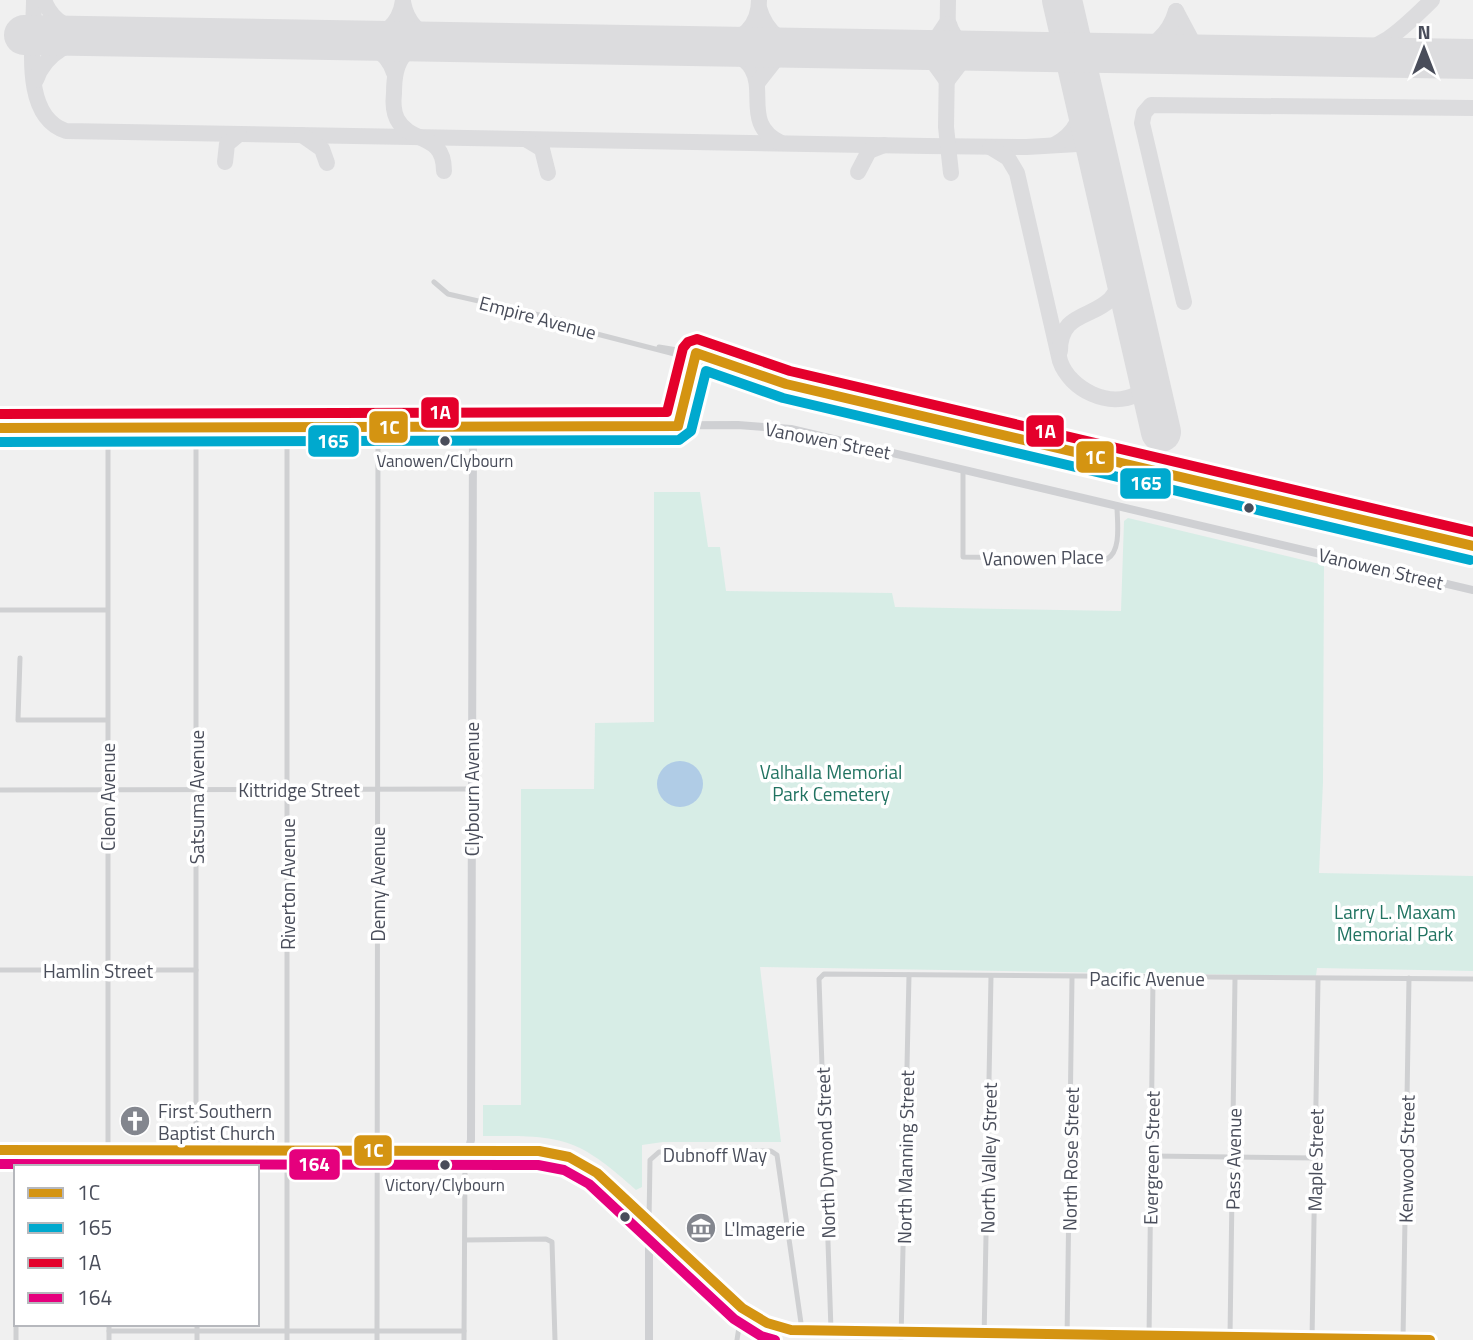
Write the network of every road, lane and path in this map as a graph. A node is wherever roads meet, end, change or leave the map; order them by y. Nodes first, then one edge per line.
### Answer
1 (434, 282) dead end
2 (695, 356) junction
3 (689, 377) junction
4 (761, 380) junction
5 (786, 384) junction
6 (678, 426) junction
7 (287, 427) junction
8 (473, 427) junction
9 (0, 428) edge
10 (108, 428) junction
11 (196, 428) junction
12 (378, 428) junction
13 (963, 469) junction
14 (1117, 506) junction
15 (1473, 546) edge
16 (1473, 590) edge
17 (0, 610) edge
18 (107, 610) junction
19 (20, 658) dead end
20 (107, 720) junction
21 (107, 789) junction
22 (287, 789) junction
23 (377, 789) junction
24 (471, 789) junction
25 (0, 790) edge
26 (196, 790) junction
27 (0, 970) edge
28 (107, 970) junction
29 (196, 970) junction
30 (821, 975) joint
31 (909, 975) junction
32 (991, 976) junction
33 (1153, 977) junction
34 (1072, 978) junction
35 (1236, 978) junction
36 (1409, 978) junction
37 (1473, 979) edge
38 (1318, 980) junction
39 (0, 1150) edge
40 (16, 1150) junction
41 (108, 1150) junction
42 (196, 1150) junction
43 (287, 1151) junction
44 (377, 1151) junction
45 (468, 1151) junction
46 (1152, 1156) junction
47 (1234, 1157) junction
48 (1316, 1158) junction
49 (16, 1165) edge
50 (108, 1165) edge
51 (196, 1165) edge
52 (649, 1222) junction
53 (464, 1240) junction
54 (672, 1243) junction
55 (650, 1251) junction
56 (742, 1308) junction
57 (197, 1327) edge
58 (109, 1328) edge
59 (802, 1330) junction
60 (831, 1330) junction
61 (287, 1331) junction
62 (377, 1331) junction
63 (464, 1331) junction
64 (901, 1336) edge
65 (984, 1336) edge
66 (1067, 1337) edge
67 (1149, 1338) edge
68 (1230, 1338) edge
69 (1312, 1339) edge
70 (109, 1340) edge
71 (197, 1340) edge
72 (287, 1340) edge
73 (377, 1340) edge
74 (464, 1340) edge
75 (555, 1340) edge
76 (649, 1340) edge
77 (737, 1340) edge
78 (804, 1340) edge
79 (1403, 1340) edge
80 (1430, 1340) edge

1 - 2 street, Empire Avenue
2 - 3 main road
2 - 4 main road, Empire Avenue
2 - 5 main road, Empire Avenue
3 - 4 main road
3 - 6 main road
4 - 5 main road, Empire Avenue
5 - 15 main road, Empire Avenue
6 - 8 main road, Vanowen Street
6 - 13 main road, Vanowen Street
7 - 11 main road, Vanowen Street
7 - 12 main road, Vanowen Street
7 - 22 street, Riverton Avenue
8 - 12 main road, Vanowen Street
8 - 24 main road, Clybourn Avenue
9 - 10 main road, Vanowen Street
10 - 11 main road, Vanowen Street
10 - 18 street, Cleon Avenue
11 - 26 street, Satsuma Avenue
12 - 23 street, Denny Avenue
13 - 14 main road, Vanowen Street
13 - 14 street, Vanowen Place
14 - 16 main road, Vanowen Street
17 - 18 street
18 - 20 street, Cleon Avenue
19 - 20 street
20 - 21 street, Cleon Avenue
21 - 25 street, Kittridge Street
21 - 26 street, Kittridge Street
21 - 28 street, Cleon Avenue
22 - 23 street, Kittridge Street
22 - 26 street, Kittridge Street
22 - 43 street, Riverton Avenue
23 - 24 street, Kittridge Street
23 - 44 street, Denny Avenue
24 - 45 main road, Clybourn Avenue
26 - 29 street, Satsuma Avenue
27 - 28 street, Hamlin Street
28 - 29 street, Hamlin Street
28 - 41 street, Cleon Avenue
29 - 42 street, Satsuma Avenue
30 - 31 street, Pacific Avenue
30 - 60 street, North Dymond Street
31 - 32 street, Pacific Avenue
31 - 64 street, North Manning Street
32 - 34 street, Pacific Avenue
32 - 65 street, North Valley Street
33 - 34 street, Pacific Avenue
33 - 35 street, Pacific Avenue
33 - 46 street, Evergreen Street
34 - 66 street, North Rose Street
35 - 38 street, Pacific Avenue
35 - 47 street, Pass Avenue
36 - 37 street, Pacific Avenue
36 - 38 street, Pacific Avenue
36 - 79 street, Kenwood Street
38 - 48 street, Maple Street
39 - 40 main road
40 - 41 main road
40 - 49 street
41 - 42 main road
41 - 50 street, Cleon Avenue
42 - 43 main road
42 - 51 street, Satsuma Avenue
43 - 44 main road
43 - 61 street, Riverton Avenue
44 - 45 main road
44 - 62 street, Denny Avenue
45 - 52 main road
45 - 53 street
46 - 47 street
46 - 67 street, Evergreen Street
47 - 48 street
47 - 68 street, Pass Avenue
48 - 69 street, Maple Street
52 - 54 main road
52 - 55 main road
52 - 59 street, Dubnoff Way
53 - 63 street
53 - 75 street
54 - 55 main road
54 - 56 main road
55 - 76 main road
56 - 59 main road
56 - 77 street
57 - 58 street
57 - 61 street
57 - 71 street
58 - 70 street
59 - 60 main road
59 - 78 main road
60 - 64 main road
61 - 62 street
61 - 72 street, Riverton Avenue
62 - 63 street
62 - 73 street, Denny Avenue
63 - 74 street
64 - 65 main road
65 - 66 main road
66 - 67 main road
67 - 68 main road
68 - 69 main road
69 - 79 main road
79 - 80 main road

